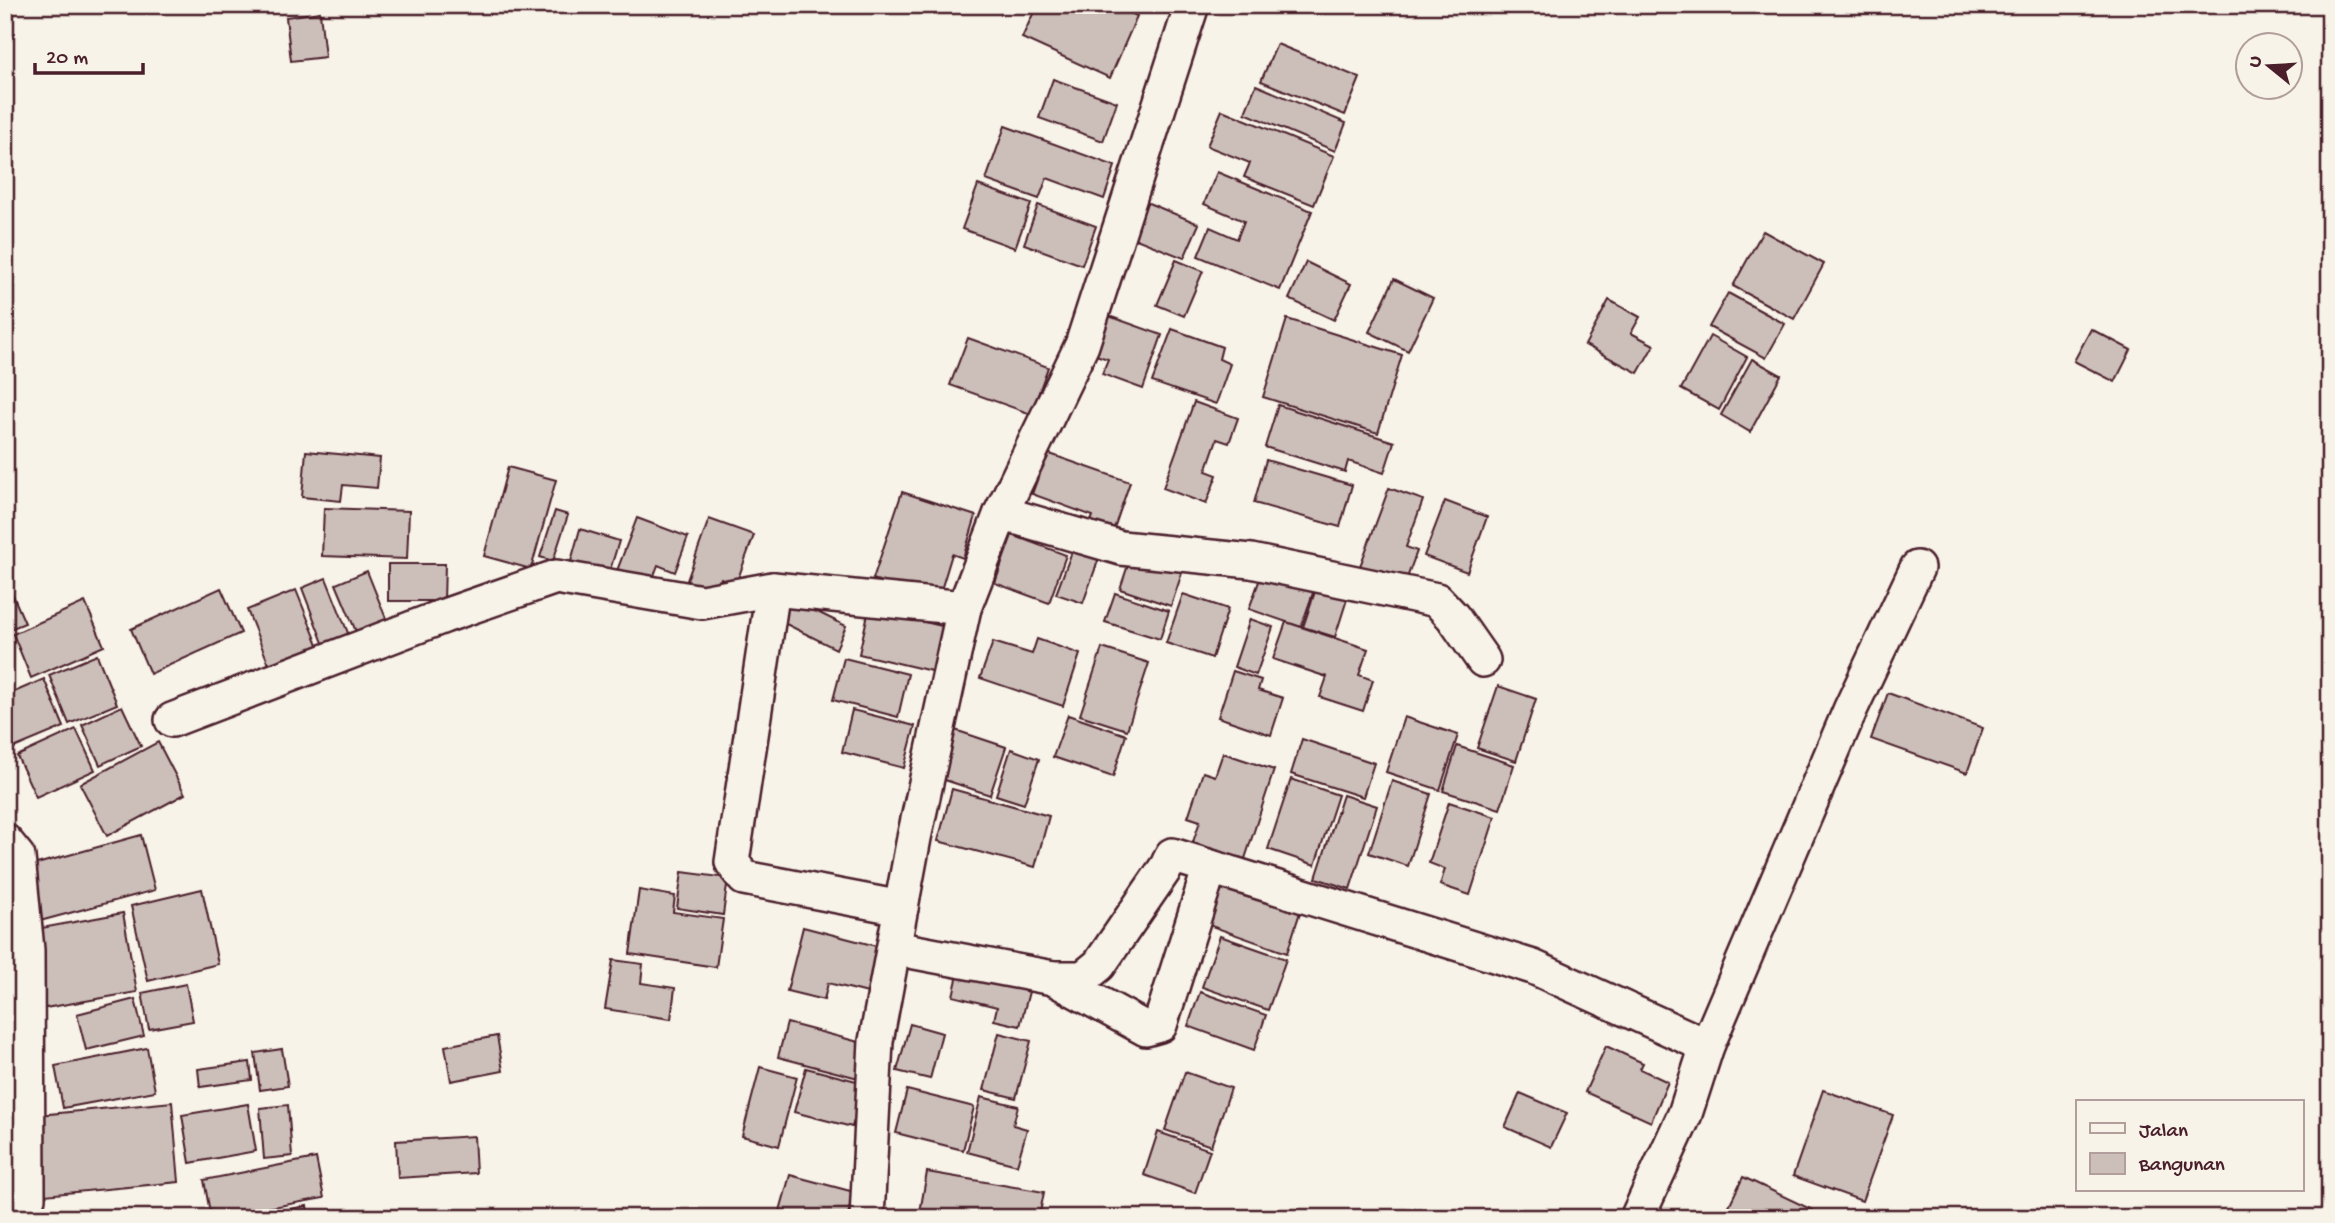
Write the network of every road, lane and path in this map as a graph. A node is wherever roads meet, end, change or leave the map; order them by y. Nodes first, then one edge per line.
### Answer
1 (1192, 5) edge
2 (1001, 513) junction
3 (1917, 568) dead end
4 (773, 589) junction
5 (964, 608) junction
6 (1483, 660) dead end
7 (172, 720) dead end
8 (5, 841) edge
9 (1210, 867) junction
10 (901, 908) junction
11 (894, 948) junction
12 (1053, 978) junction
13 (1707, 1046) junction
14 (28, 1198) dead end
15 (867, 1218) edge
16 (1637, 1218) edge

1 - 2 street
2 - 5 street
2 - 6 street
3 - 13 street
4 - 5 street
4 - 7 street
4 - 10 street
5 - 10 street
8 - 14 street
9 - 12 street
9 - 12 street
9 - 13 street
10 - 11 street
11 - 12 street
11 - 15 street
13 - 16 street

